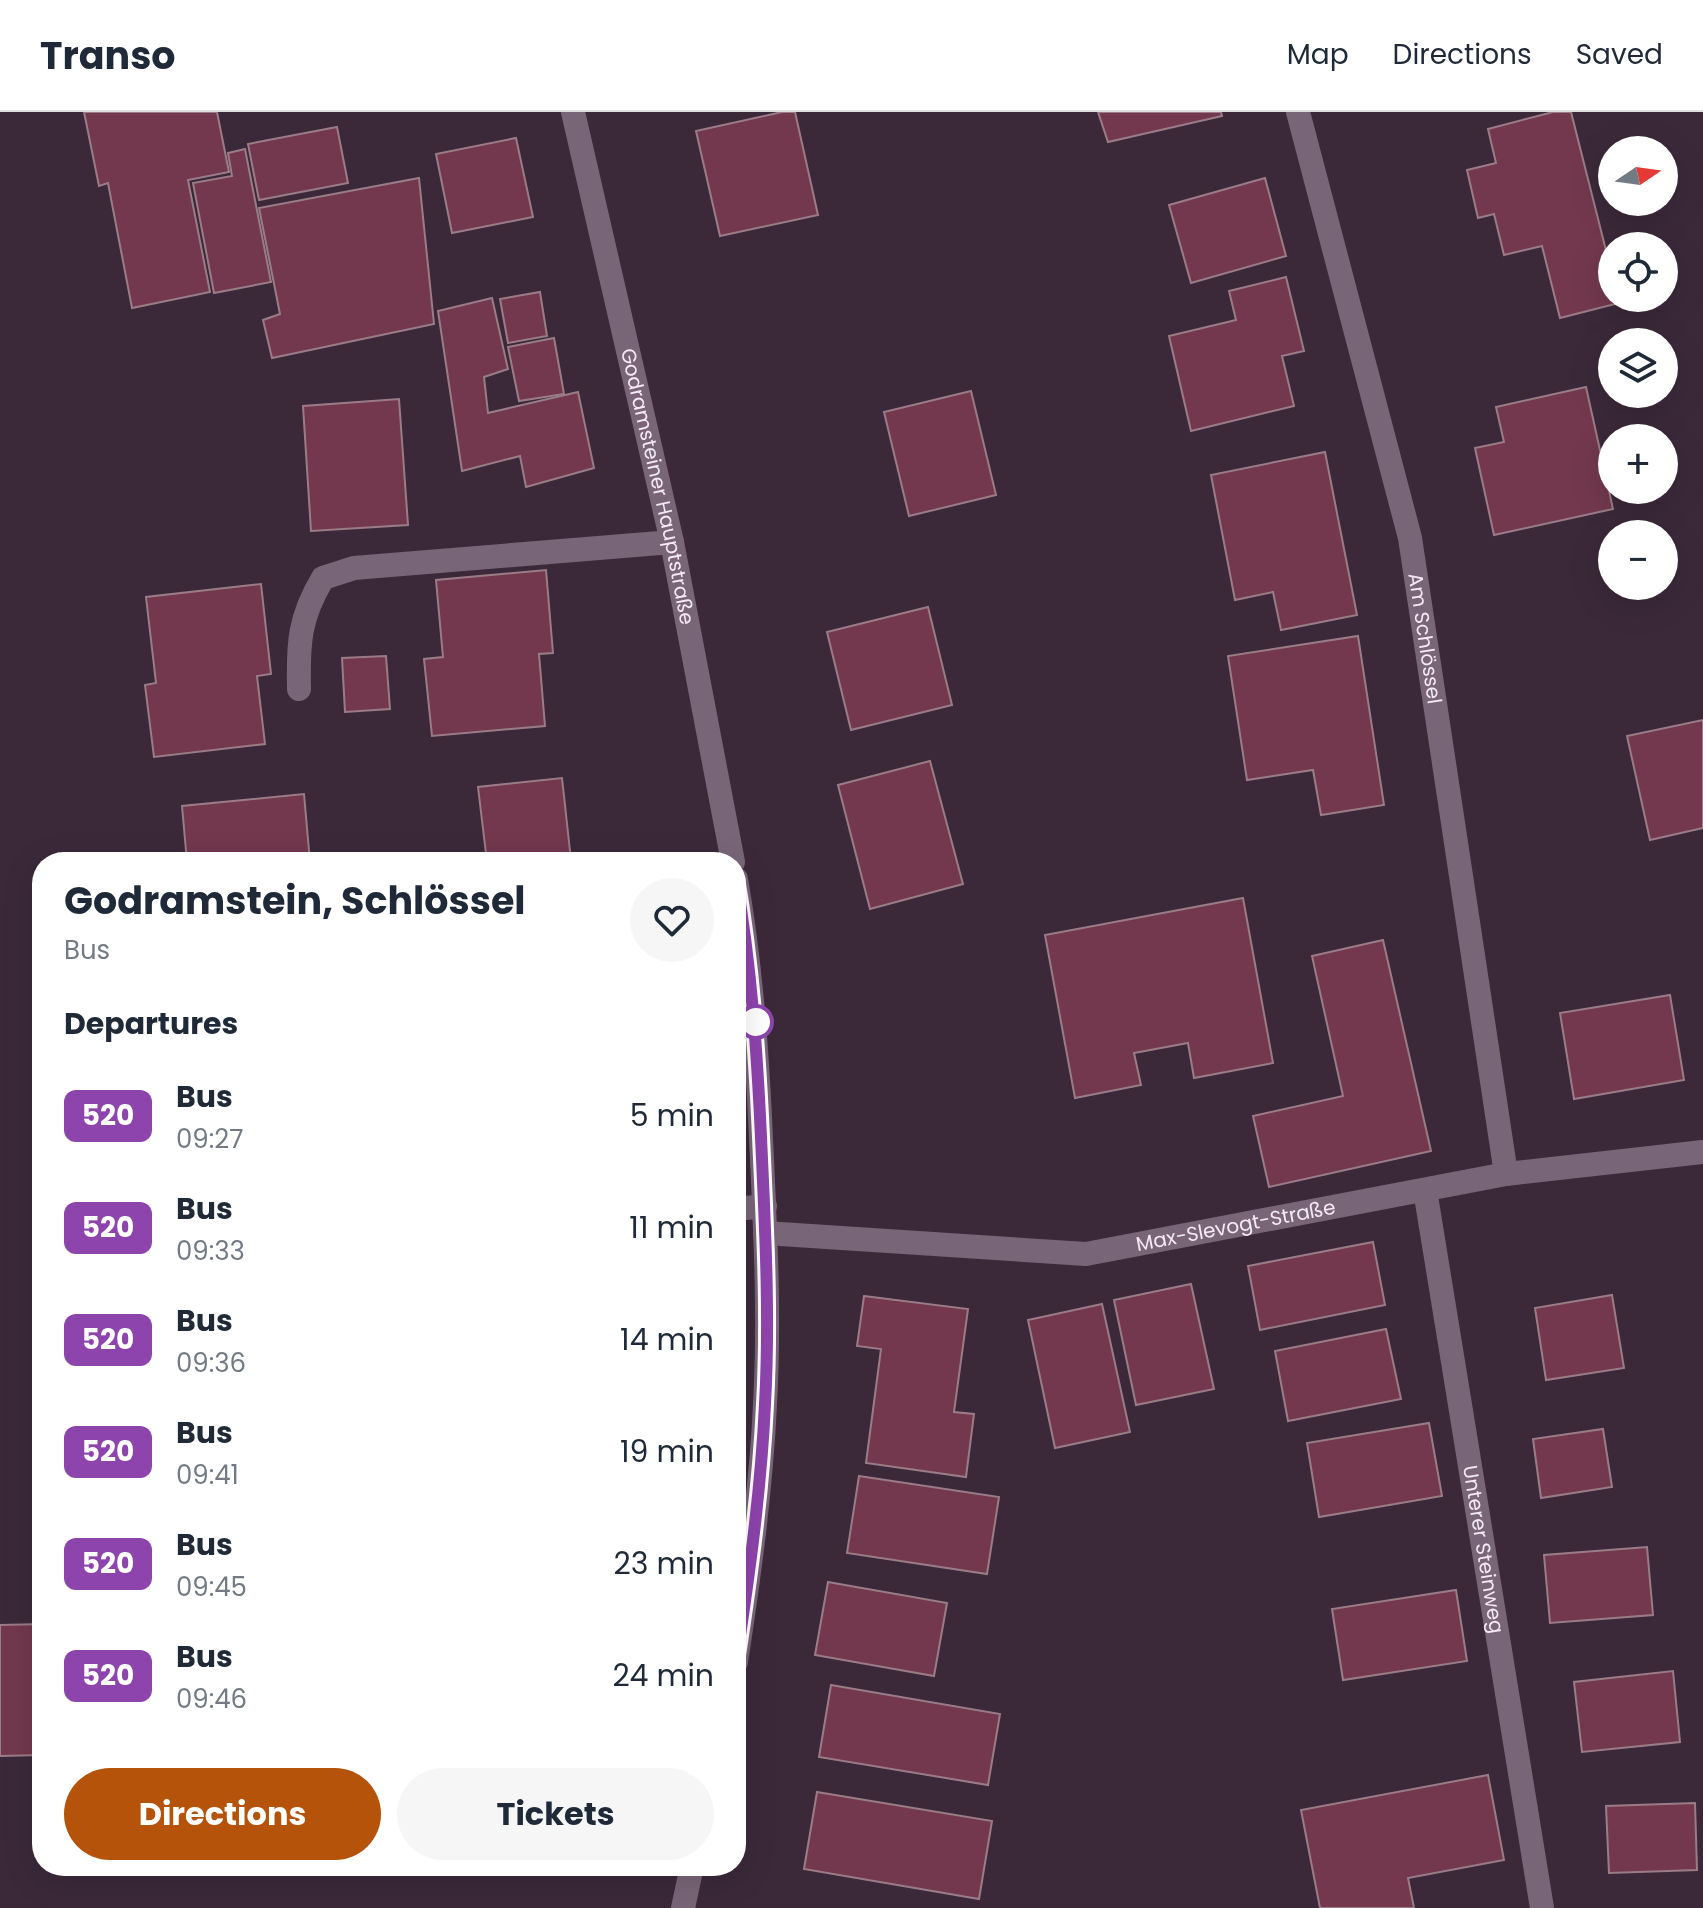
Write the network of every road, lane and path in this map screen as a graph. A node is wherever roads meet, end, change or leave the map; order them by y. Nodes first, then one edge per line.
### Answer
1 (573, 112) edge
2 (1298, 112) edge
3 (672, 542) junction
4 (299, 689) dead end
5 (731, 852) edge
6 (746, 966) edge
7 (1703, 1152) edge
8 (1506, 1174) junction
9 (1425, 1190) junction
10 (765, 1206) junction
11 (746, 1208) edge
12 (765, 1233) junction
13 (746, 1537) edge
14 (690, 1876) edge
15 (683, 1908) edge
16 (1542, 1908) edge

1 - 3 street, Godramsteiner Hauptstraße
2 - 8 street, Am Schlössel
3 - 4 street
3 - 5 street, Godramsteiner Hauptstraße
6 - 10 street
7 - 8 street, Max-Slevogt-Straße
8 - 9 street, Max-Slevogt-Straße
9 - 12 street, Max-Slevogt-Straße
9 - 16 street, Unterer Steinweg
10 - 11 street
10 - 12 street
12 - 13 street
14 - 15 street

